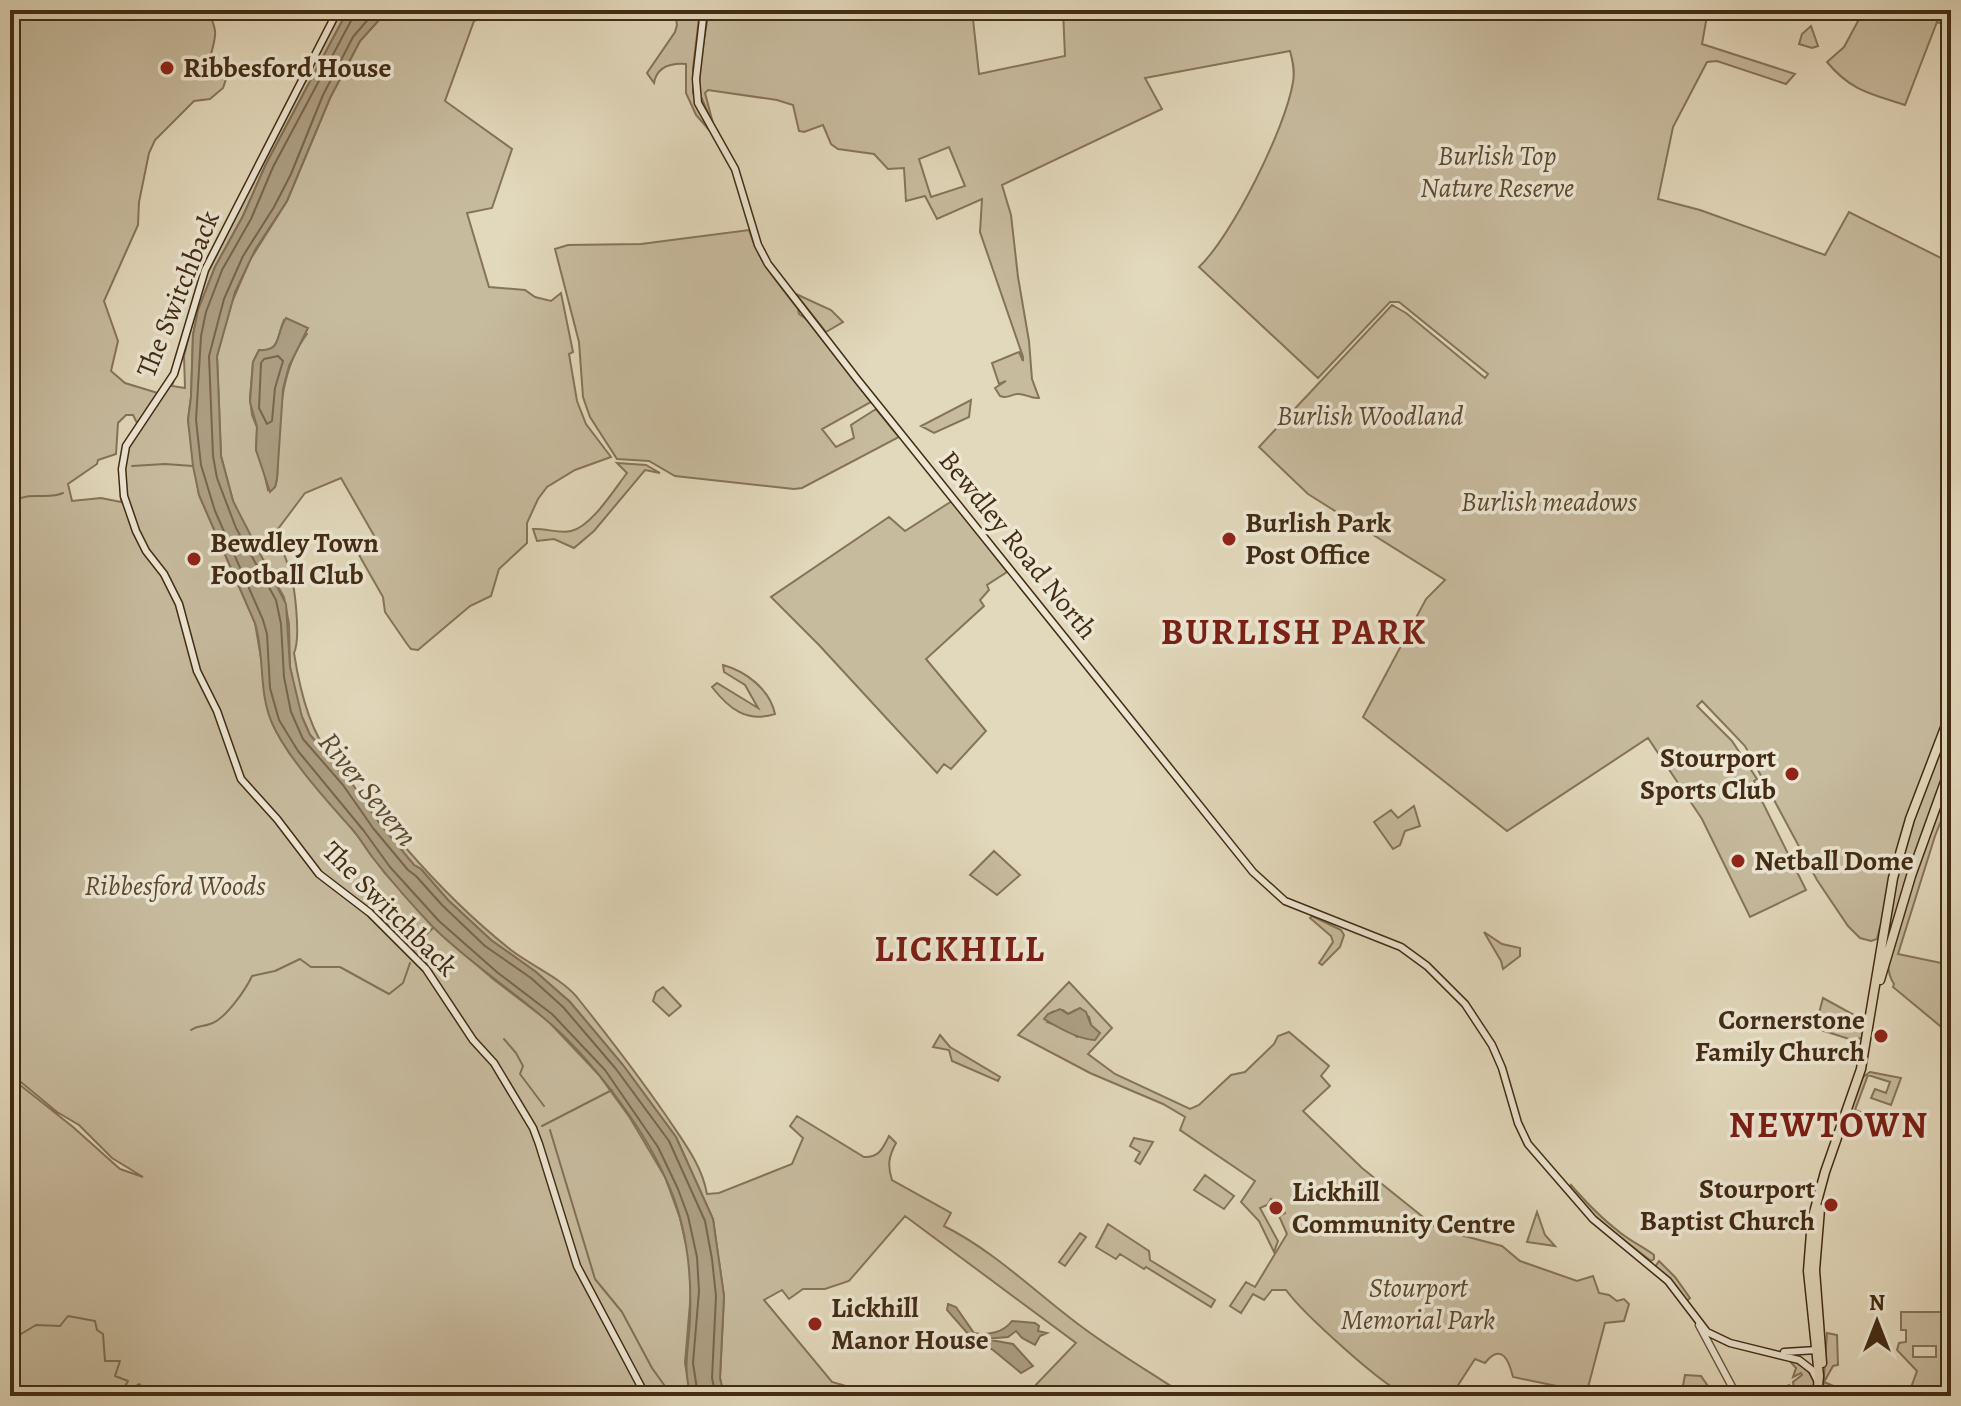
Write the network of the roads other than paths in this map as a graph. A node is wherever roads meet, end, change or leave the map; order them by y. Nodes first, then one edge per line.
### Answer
1 (338, 10) edge
2 (704, 10) edge
3 (1951, 712) edge
4 (1951, 765) edge
5 (1873, 999) junction
6 (1699, 1325) junction
7 (1721, 1340) junction
8 (1714, 1352) junction
9 (1773, 1352) junction
10 (1819, 1352) junction
11 (1788, 1356) junction
12 (1819, 1392) edge
13 (646, 1396) edge
14 (1737, 1396) edge

1 - 13 main road, The Switchback
2 - 6 main road, Bewdley Road North
3 - 5 main road
4 - 5 main road
5 - 10 main road
6 - 7 main road
6 - 8 main road
7 - 8 main road
7 - 9 main road
8 - 14 main road
9 - 10 main road
9 - 11 main road
10 - 11 main road
10 - 12 main road
11 - 12 main road

